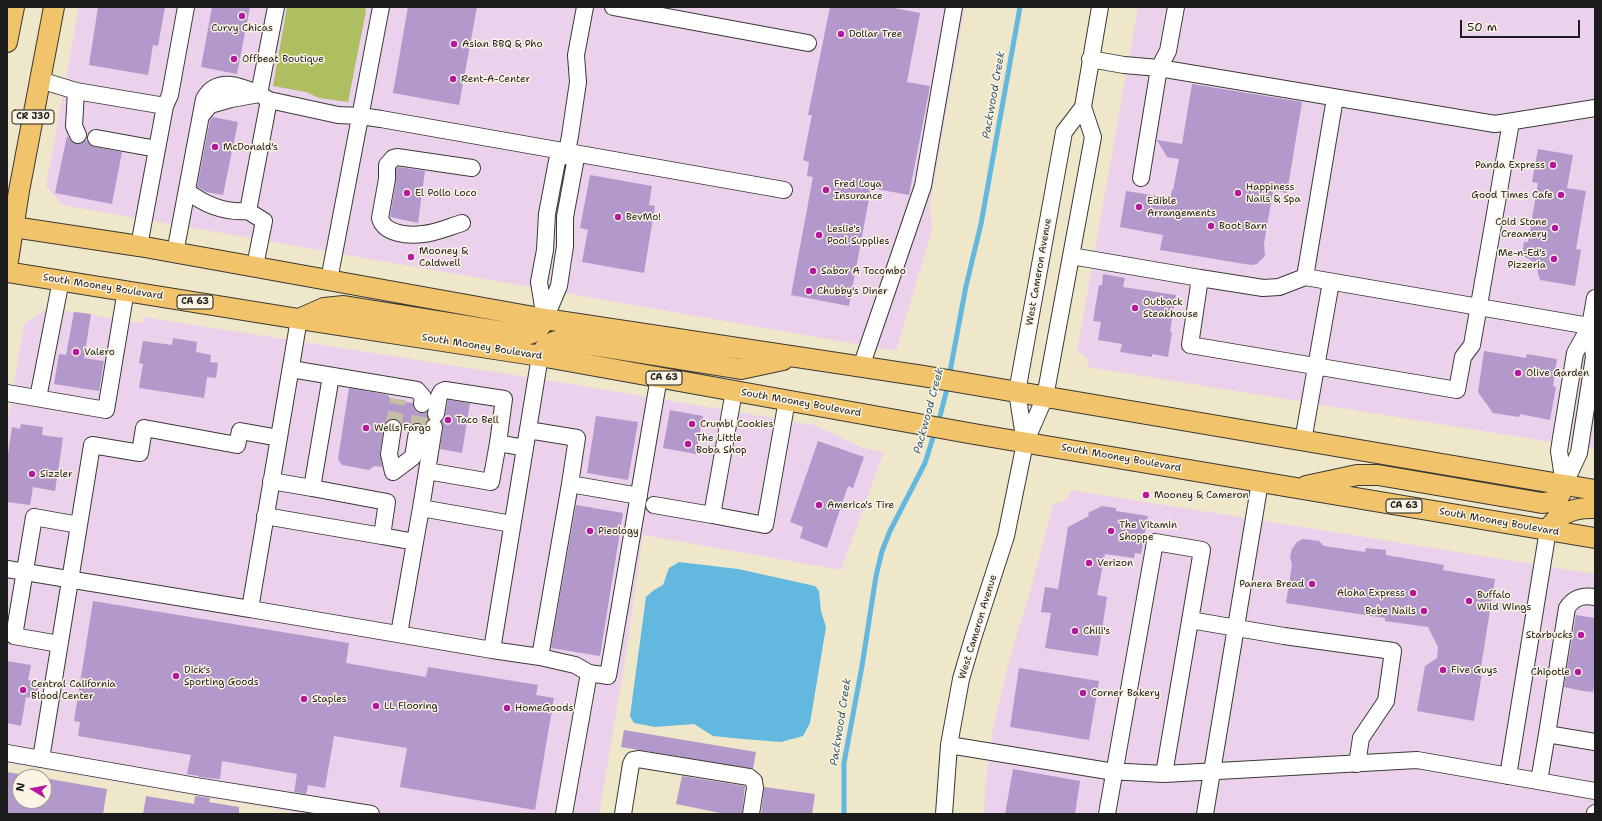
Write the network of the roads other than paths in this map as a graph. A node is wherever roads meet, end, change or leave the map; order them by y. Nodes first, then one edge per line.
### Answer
1 (14, 7) edge
2 (54, 7) edge
3 (186, 7) edge
4 (276, 7) edge
5 (381, 7) edge
6 (585, 7) edge
7 (613, 7) edge
8 (954, 7) edge
9 (1100, 7) edge
10 (1176, 7) edge
11 (7, 42) edge
12 (808, 42) dead end
13 (1090, 59) junction
14 (1159, 68) junction
15 (40, 80) junction
16 (76, 91) junction
17 (264, 97) junction
18 (1335, 98) junction
19 (165, 106) junction
20 (1083, 106) junction
21 (1595, 108) edge
22 (361, 116) junction
23 (1511, 122) junction
24 (78, 135) dead end
25 (96, 138) dead end
26 (157, 149) junction
27 (567, 151) junction
28 (472, 168) dead end
29 (1141, 178) dead end
30 (784, 190) dead end
31 (186, 191) junction
32 (248, 211) junction
33 (462, 223) dead end
34 (10, 227) edge
35 (139, 246) junction
36 (175, 253) junction
37 (1071, 256) junction
38 (255, 266) junction
39 (7, 267) edge
40 (7, 272) edge
41 (1305, 277) junction
42 (1200, 278) junction
43 (61, 280) junction
44 (329, 280) junction
45 (1331, 282) junction
46 (126, 290) junction
47 (1595, 298) edge
48 (1479, 307) junction
49 (545, 318) junction
50 (299, 319) junction
51 (1592, 327) edge
52 (540, 356) junction
53 (797, 357) junction
54 (1316, 366) junction
55 (861, 367) junction
56 (291, 369) junction
57 (331, 376) junction
58 (659, 377) junction
59 (734, 390) junction
60 (1017, 392) junction
61 (7, 393) edge
62 (409, 396) dead end
63 (1045, 397) junction
64 (38, 398) junction
65 (787, 400) junction
66 (405, 430) joint
67 (528, 430) junction
68 (279, 438) junction
69 (1303, 441) junction
70 (498, 443) junction
71 (1025, 443) junction
72 (525, 448) junction
73 (427, 471) junction
74 (271, 481) junction
75 (1260, 482) junction
76 (570, 484) junction
77 (1564, 485) junction
78 (312, 488) junction
79 (1298, 488) junction
80 (1595, 490) edge
81 (638, 496) junction
82 (654, 505) dead end
83 (421, 508) junction
84 (1595, 508) edge
85 (712, 515) junction
86 (265, 516) junction
87 (512, 524) junction
88 (79, 525) junction
89 (1548, 530) junction
90 (382, 536) junction
91 (1595, 538) edge
92 (415, 542) junction
93 (7, 569) edge
94 (25, 572) junction
95 (70, 580) junction
96 (1595, 597) edge
97 (250, 609) junction
98 (1190, 620) junction
99 (1236, 628) junction
100 (399, 634) junction
101 (59, 644) junction
102 (492, 650) junction
103 (540, 657) junction
104 (589, 673) junction
105 (1547, 734) junction
106 (1595, 742) edge
107 (949, 745) junction
108 (7, 753) edge
109 (40, 759) junction
110 (1357, 764) junction
111 (1115, 771) junction
112 (1212, 772) junction
113 (1164, 774) junction
114 (1508, 776) junction
115 (1539, 781) junction
116 (1595, 791) edge
117 (371, 814) edge
118 (564, 814) edge
119 (623, 814) edge
120 (751, 814) edge
121 (944, 814) edge
122 (1107, 814) edge
123 (1205, 814) edge

1 - 11 main road
2 - 15 main road, CR J30
3 - 19 street
4 - 17 street
5 - 22 street
6 - 27 street
7 - 12 street
8 - 55 street
9 - 13 street, West Cameron Avenue
10 - 14 street
13 - 14 street
13 - 20 street, West Cameron Avenue
14 - 18 street
14 - 29 street
15 - 16 street
15 - 34 main road, CR J30
16 - 19 street
16 - 24 street
17 - 22 street
17 - 31 street
17 - 32 street
18 - 23 street
18 - 41 street
19 - 26 street
20 - 37 street, West Cameron Avenue
20 - 60 street, West Cameron Avenue
21 - 23 street
22 - 27 street
22 - 44 street
23 - 48 street
25 - 26 street
26 - 35 street
27 - 30 street
27 - 49 street
28 - 33 street
31 - 32 street
31 - 36 street
32 - 38 street
34 - 35 main road
34 - 39 main road, CR J30
35 - 36 main road
36 - 38 main road
37 - 42 street
37 - 63 street, West Cameron Avenue
38 - 44 main road
40 - 43 main road, South Mooney Boulevard / CA 63
41 - 42 street
41 - 45 street
42 - 54 street
43 - 46 main road, South Mooney Boulevard / CA 63
43 - 64 street
44 - 49 main road
45 - 48 street
45 - 54 street
46 - 50 main road, South Mooney Boulevard / CA 63
46 - 64 street
47 - 51 street
48 - 51 street
48 - 54 street
49 - 50 main road
49 - 53 main road
50 - 52 main road, South Mooney Boulevard / CA 63
50 - 56 street
51 - 77 street
52 - 53 main road
52 - 58 main road, South Mooney Boulevard / CA 63
52 - 67 street
53 - 55 main road
54 - 69 street
55 - 60 main road
56 - 57 street
56 - 68 street
57 - 62 street
57 - 78 street
58 - 59 main road, South Mooney Boulevard / CA 63
58 - 81 street
59 - 65 main road, South Mooney Boulevard / CA 63
59 - 85 street
60 - 63 main road
60 - 71 street, West Cameron Avenue
61 - 64 street
63 - 69 main road
63 - 71 street, West Cameron Avenue
65 - 71 main road, South Mooney Boulevard / CA 63
65 - 85 street
66 - 66 street
67 - 72 street
67 - 76 street
68 - 74 street
68 - 88 street
69 - 77 main road
70 - 72 street
70 - 73 street
70 - 73 street
71 - 75 main road, South Mooney Boulevard / CA 63
71 - 107 street, West Cameron Avenue
72 - 87 street
73 - 83 street
74 - 78 street
74 - 86 street
75 - 79 main road, South Mooney Boulevard / CA 63
75 - 99 street
76 - 81 street
76 - 103 street
77 - 79 main road
77 - 80 main road
78 - 90 street
79 - 89 main road, South Mooney Boulevard / CA 63
81 - 104 street
82 - 85 street
83 - 87 street
83 - 92 street
84 - 89 main road
86 - 90 street
86 - 97 street
87 - 102 street
88 - 94 street
88 - 95 street
89 - 91 main road, South Mooney Boulevard / CA 63
89 - 114 street
90 - 92 street
92 - 100 street
93 - 94 street
94 - 95 street
94 - 101 street
95 - 97 street
95 - 101 street
96 - 105 street
97 - 100 street
98 - 99 street
98 - 111 street
98 - 113 street
99 - 110 street
99 - 112 street
100 - 102 street
101 - 109 street
102 - 103 street
103 - 104 street
104 - 118 street
105 - 106 street
105 - 115 street
107 - 111 street
107 - 121 street, West Cameron Avenue
108 - 109 street
109 - 117 street
110 - 112 street
110 - 114 street
111 - 113 street
111 - 122 street
112 - 113 street
112 - 123 street
114 - 115 street
115 - 116 street
119 - 120 street

